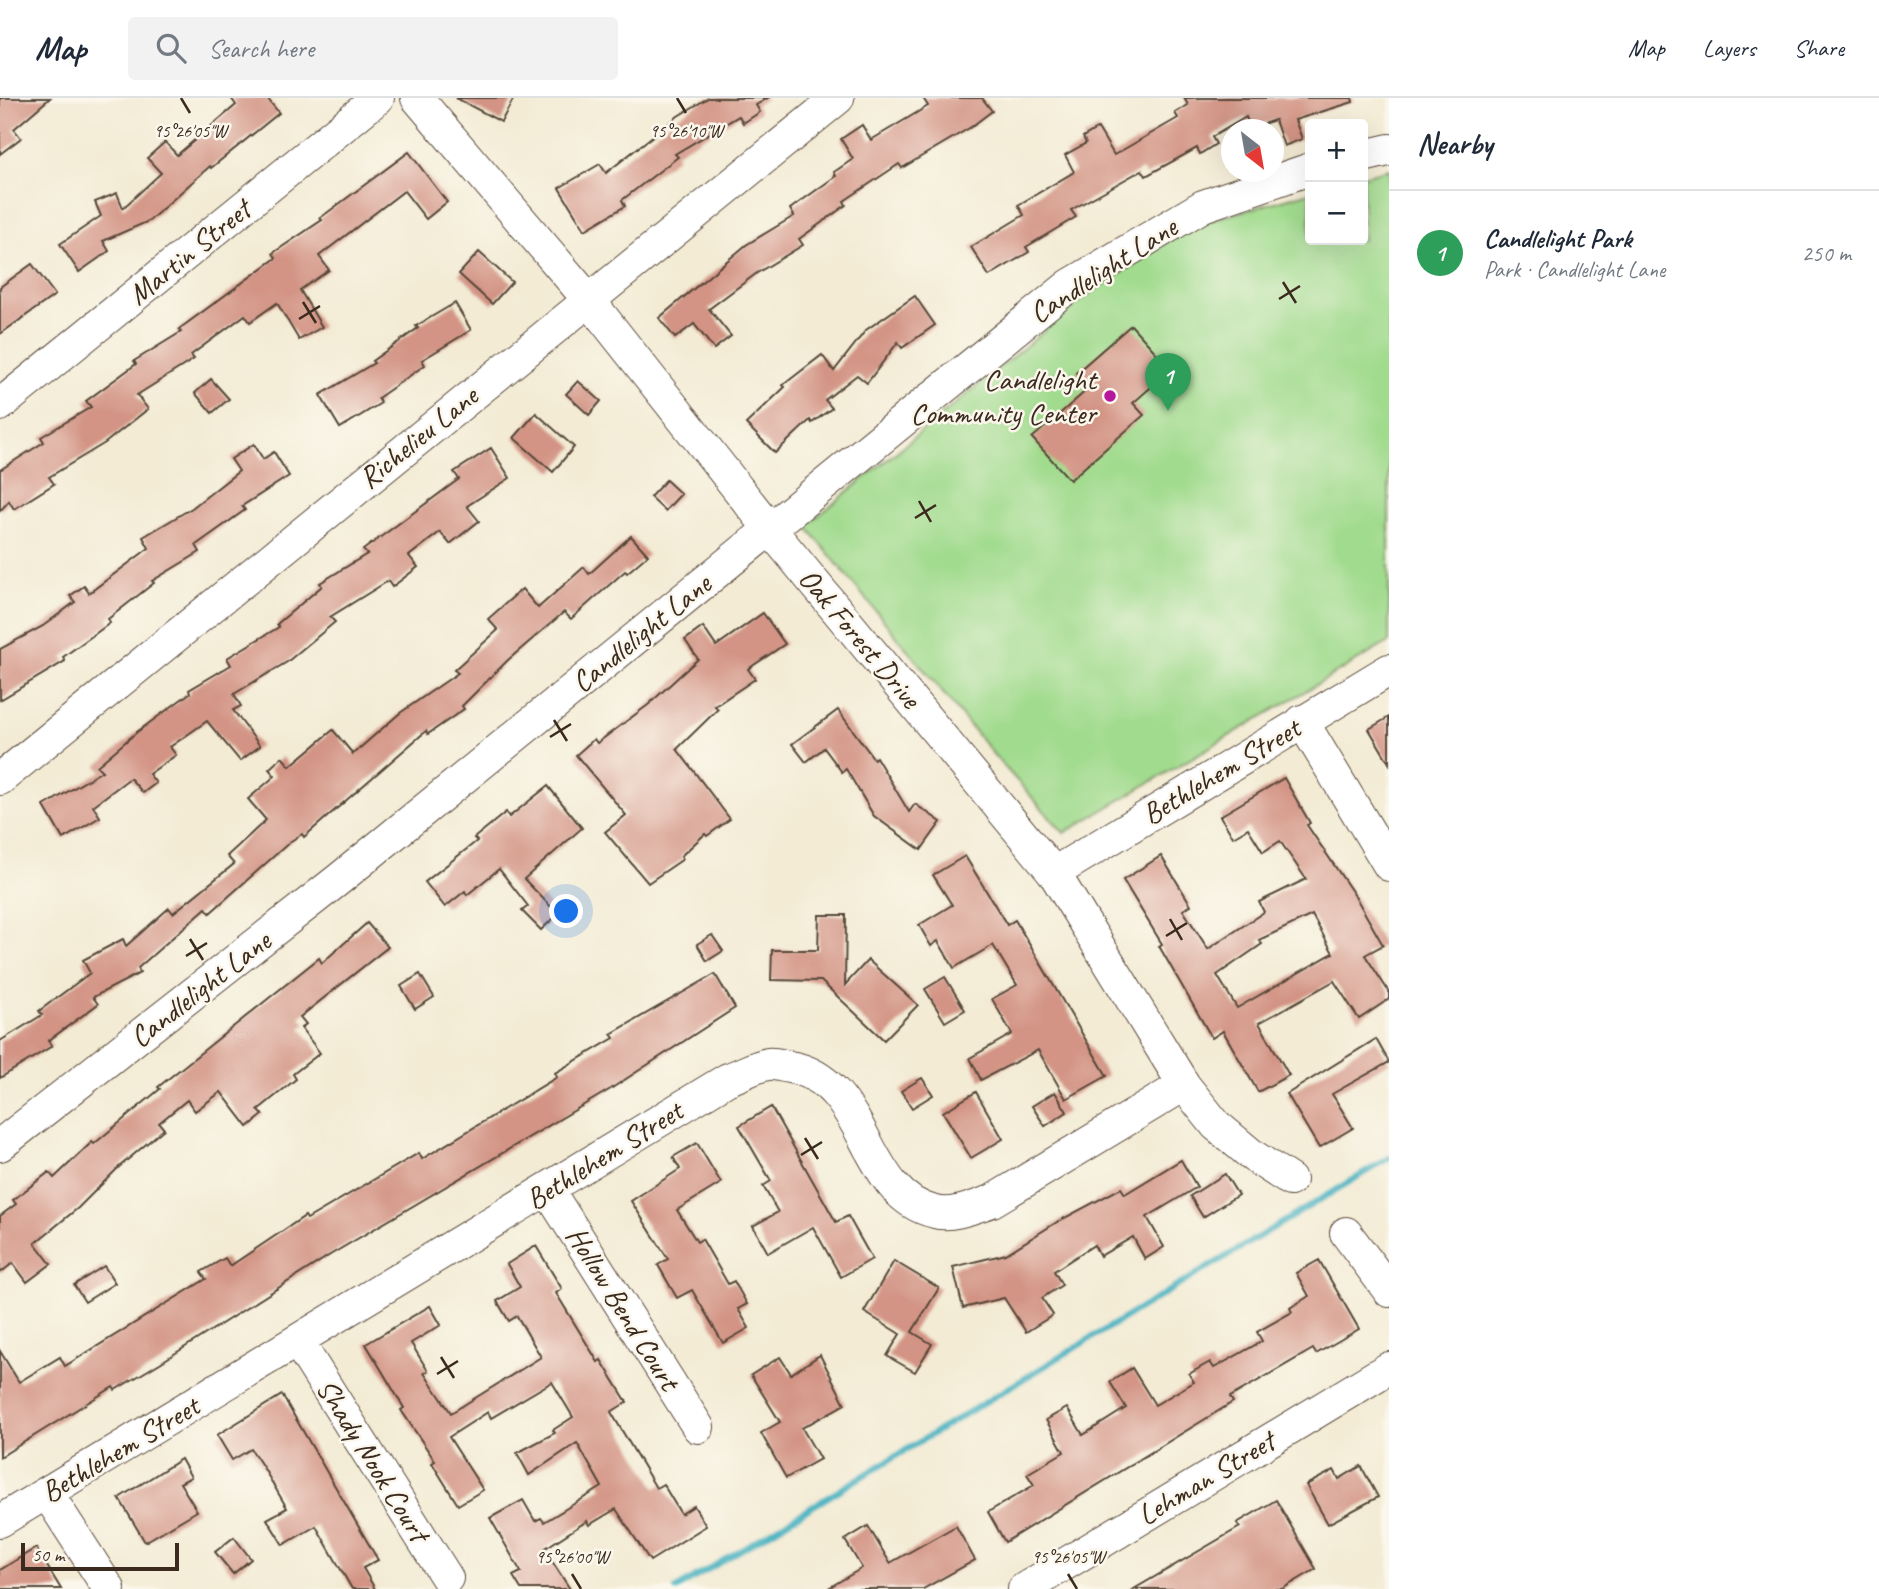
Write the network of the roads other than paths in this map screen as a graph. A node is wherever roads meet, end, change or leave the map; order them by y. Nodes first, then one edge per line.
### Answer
1 (378, 98) edge
2 (417, 98) edge
3 (838, 98) edge
4 (1389, 149) edge
5 (1368, 155) edge
6 (1305, 171) edge
7 (588, 299) junction
8 (0, 405) edge
9 (769, 528) junction
10 (1389, 670) edge
11 (1302, 721) junction
12 (0, 779) edge
13 (1389, 865) edge
14 (1054, 873) junction
15 (1184, 1085) junction
16 (0, 1145) edge
17 (1290, 1180) dead end
18 (548, 1190) junction
19 (1346, 1233) dead end
20 (1389, 1290) edge
21 (298, 1342) junction
22 (1389, 1368) edge
23 (698, 1427) dead end
24 (47, 1493) junction
25 (0, 1521) edge
26 (447, 1578) dead end
27 (109, 1589) edge
28 (1024, 1589) edge

1 - 8 street, Martin Street
2 - 7 street, Oak Forest Drive
3 - 7 street, Richelieu Lane
4 - 5 street
6 - 9 street, Candlelight Lane
7 - 9 street, Oak Forest Drive
7 - 12 street, Richelieu Lane
9 - 14 street, Oak Forest Drive
9 - 16 street, Candlelight Lane
10 - 11 street, Bethlehem Street
11 - 13 street
11 - 14 street, Bethlehem Street
14 - 15 street, Oak Forest Drive
15 - 17 street, Oak Forest Drive
15 - 18 street, Bethlehem Street
18 - 21 street, Bethlehem Street
18 - 23 street, Hollow Bend Court
19 - 20 street
21 - 24 street, Bethlehem Street
21 - 26 street, Shady Nook Court
22 - 28 street, Lehman Street
24 - 25 street, Bethlehem Street
24 - 27 street

